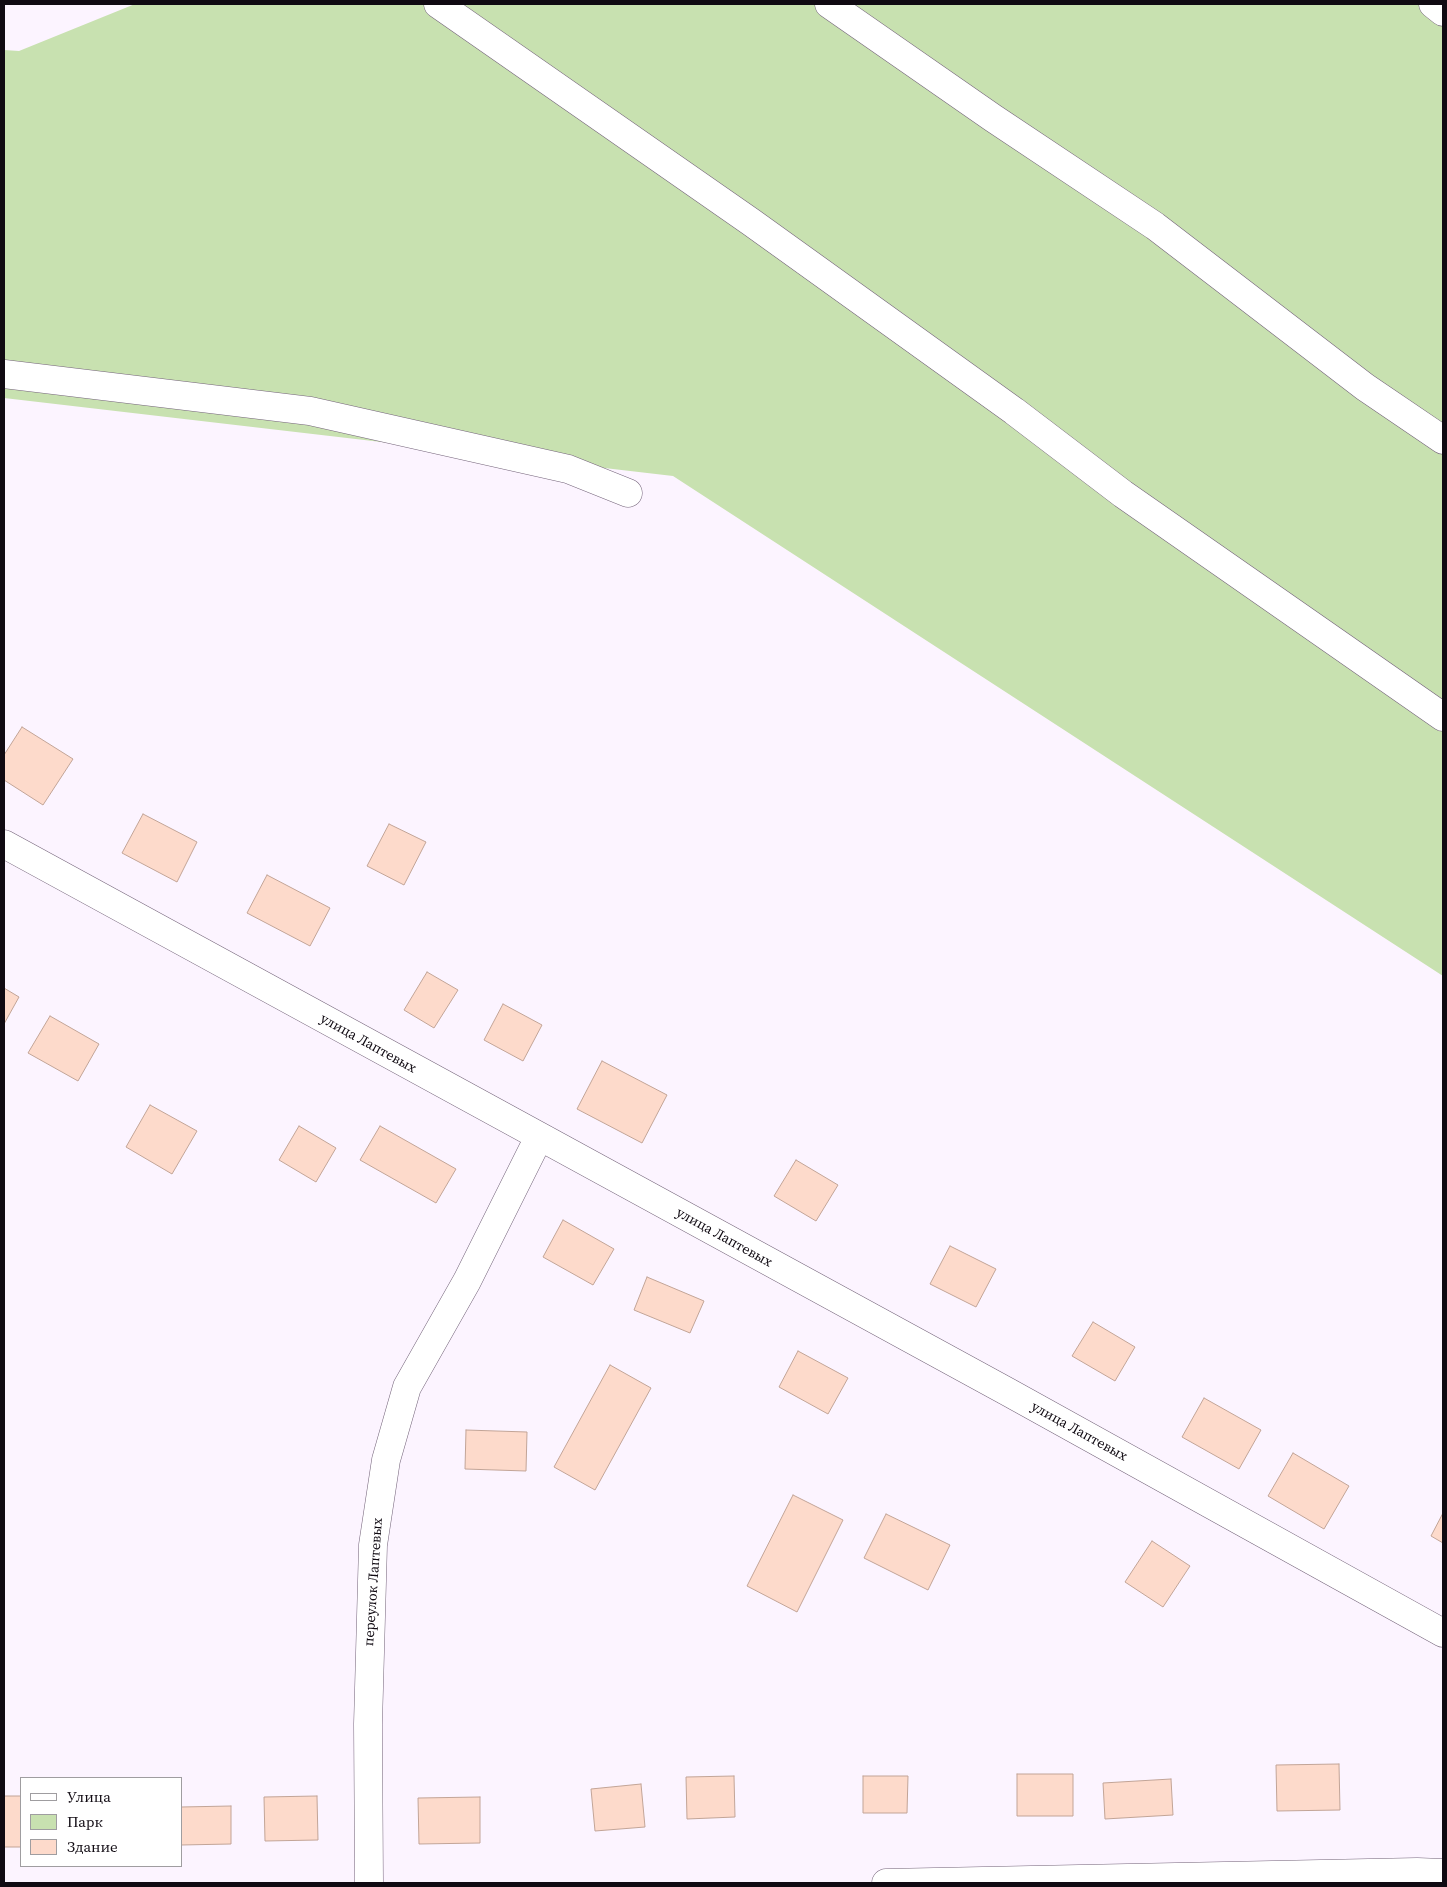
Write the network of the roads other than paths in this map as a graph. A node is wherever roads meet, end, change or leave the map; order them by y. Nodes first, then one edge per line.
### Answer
1 (438, 4) edge
2 (829, 4) edge
3 (1434, 4) edge
4 (1443, 12) edge
5 (4, 374) edge
6 (1443, 440) edge
7 (628, 492) dead end
8 (1443, 717) edge
9 (4, 844) edge
10 (539, 1137) junction
11 (1443, 1633) edge
12 (1443, 1873) edge
13 (1171, 1880) edge
14 (369, 1883) edge
15 (886, 1883) edge

1 - 8 street
2 - 6 street
3 - 4 street
5 - 7 street
9 - 10 street, улица Лаптевых
10 - 11 street, улица Лаптевых
10 - 14 street, переулок Лаптевых
12 - 13 street
13 - 15 street

